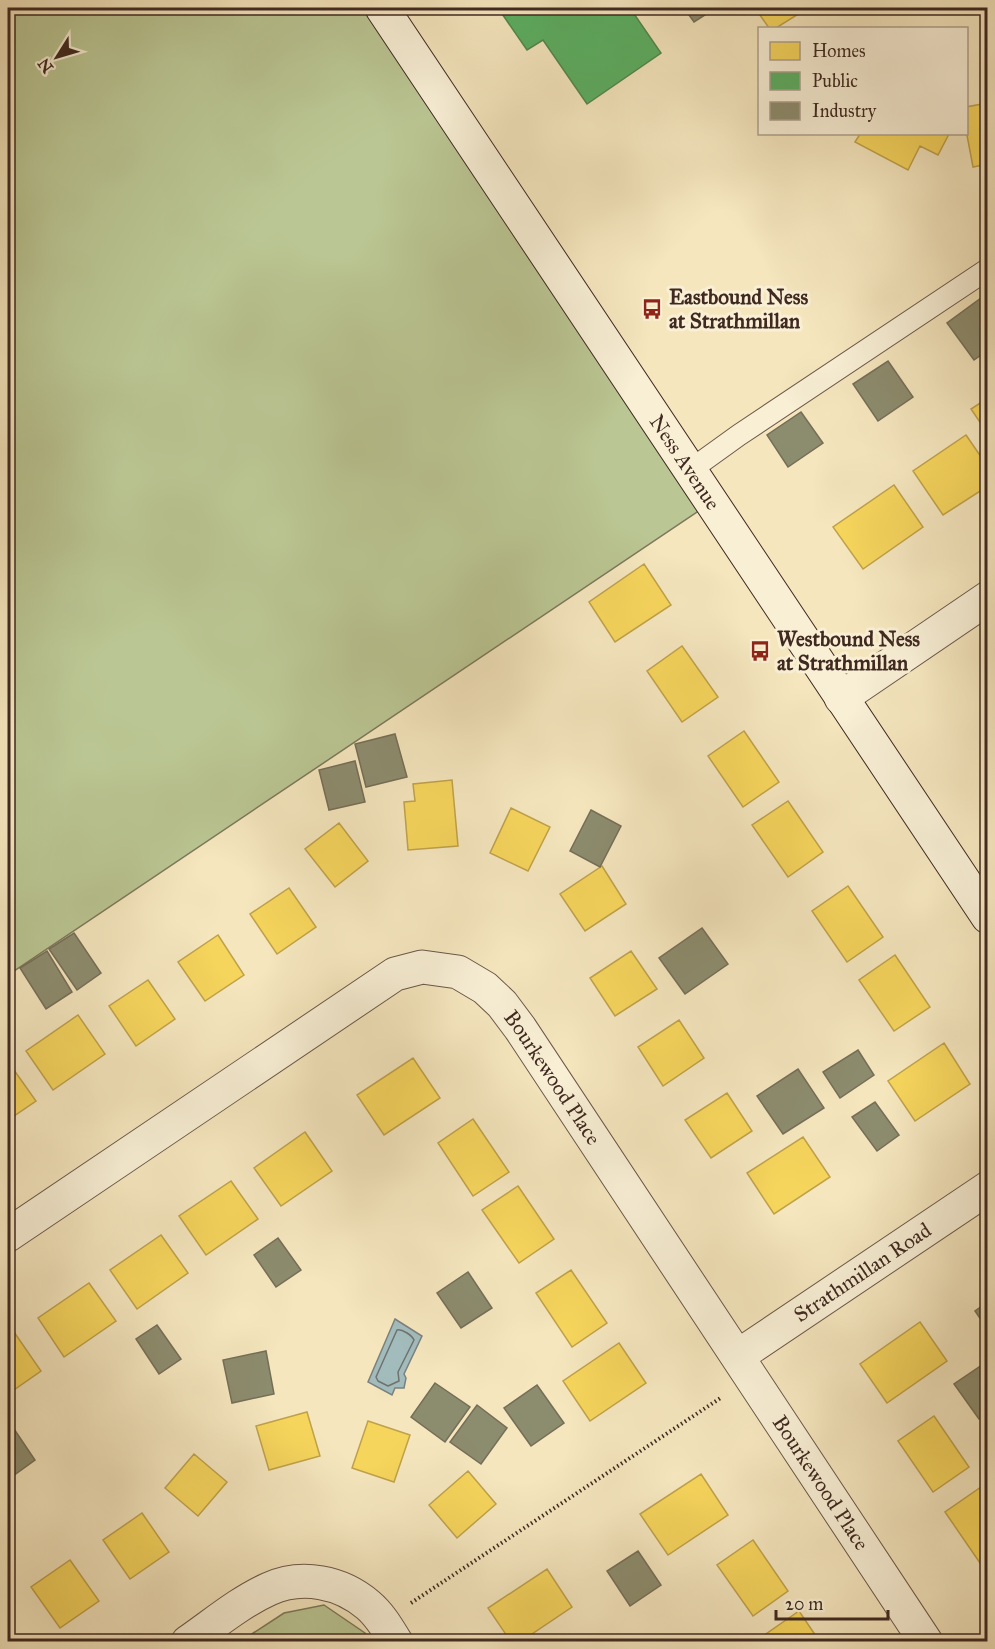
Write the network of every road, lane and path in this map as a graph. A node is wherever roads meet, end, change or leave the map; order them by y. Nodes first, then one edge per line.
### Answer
1 (382, 8) edge
2 (987, 269) edge
3 (689, 471) junction
4 (987, 598) edge
5 (841, 698) junction
6 (987, 917) edge
7 (987, 1188) edge
8 (8, 1235) edge
9 (745, 1367) junction
10 (390, 1632) edge
11 (188, 1641) edge
12 (926, 1641) edge

1 - 3 street, Ness Avenue
2 - 3 lane
3 - 5 street, Ness Avenue
4 - 5 street
5 - 6 street, Ness Avenue
7 - 9 street, Strathmillan Road
8 - 9 street, Bourkewood Place
9 - 10 path
9 - 12 street, Bourkewood Place
10 - 11 street

